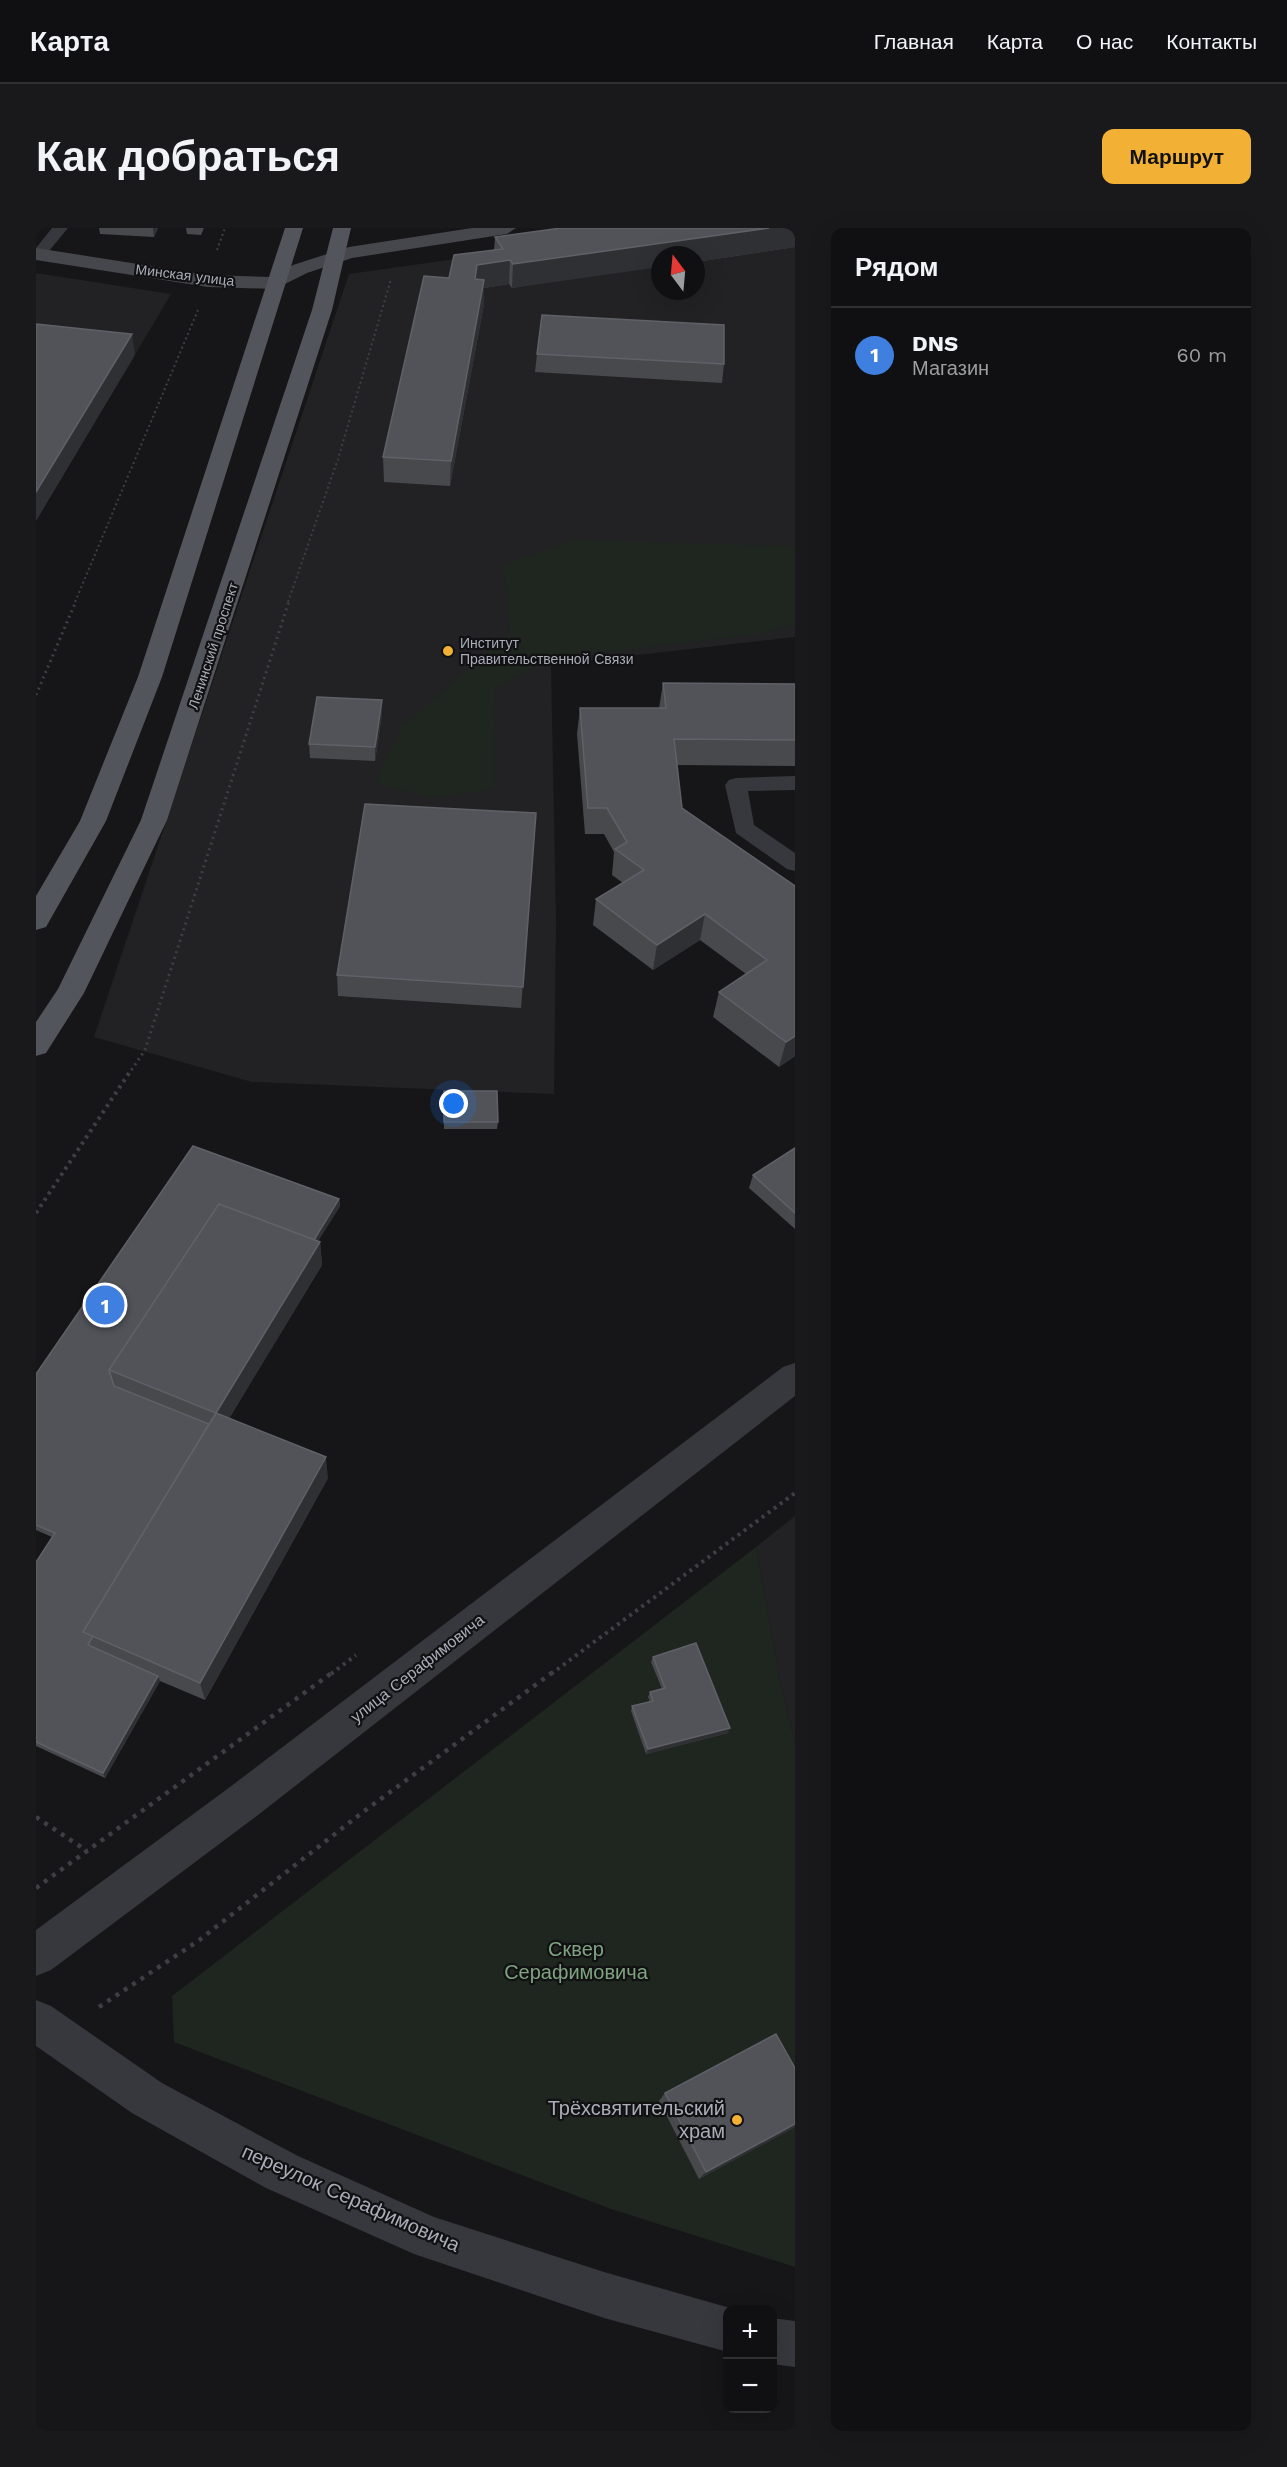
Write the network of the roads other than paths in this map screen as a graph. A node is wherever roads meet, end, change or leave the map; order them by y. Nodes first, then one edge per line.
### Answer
1 (60, 228) edge
2 (294, 228) edge
3 (342, 228) edge
4 (499, 229) edge
5 (37, 254) edge
6 (333, 257) junction
7 (275, 283) junction
8 (795, 783) edge
9 (795, 864) edge
10 (36, 920) edge
11 (36, 1045) edge
12 (795, 1377) edge
13 (36, 1955) edge
14 (46, 2029) edge
15 (723, 2328) edge
16 (777, 2342) edge
17 (795, 2344) edge

1 - 5 lane
2 - 7 main road
3 - 6 main road, Ленинский проспект
4 - 6 street
5 - 7 street, Минская улица
6 - 7 street
6 - 11 main road, Ленинский проспект
7 - 10 main road
8 - 9 lane
12 - 13 street, улица Серафимовича
14 - 15 street, переулок Серафимовича
16 - 17 street

